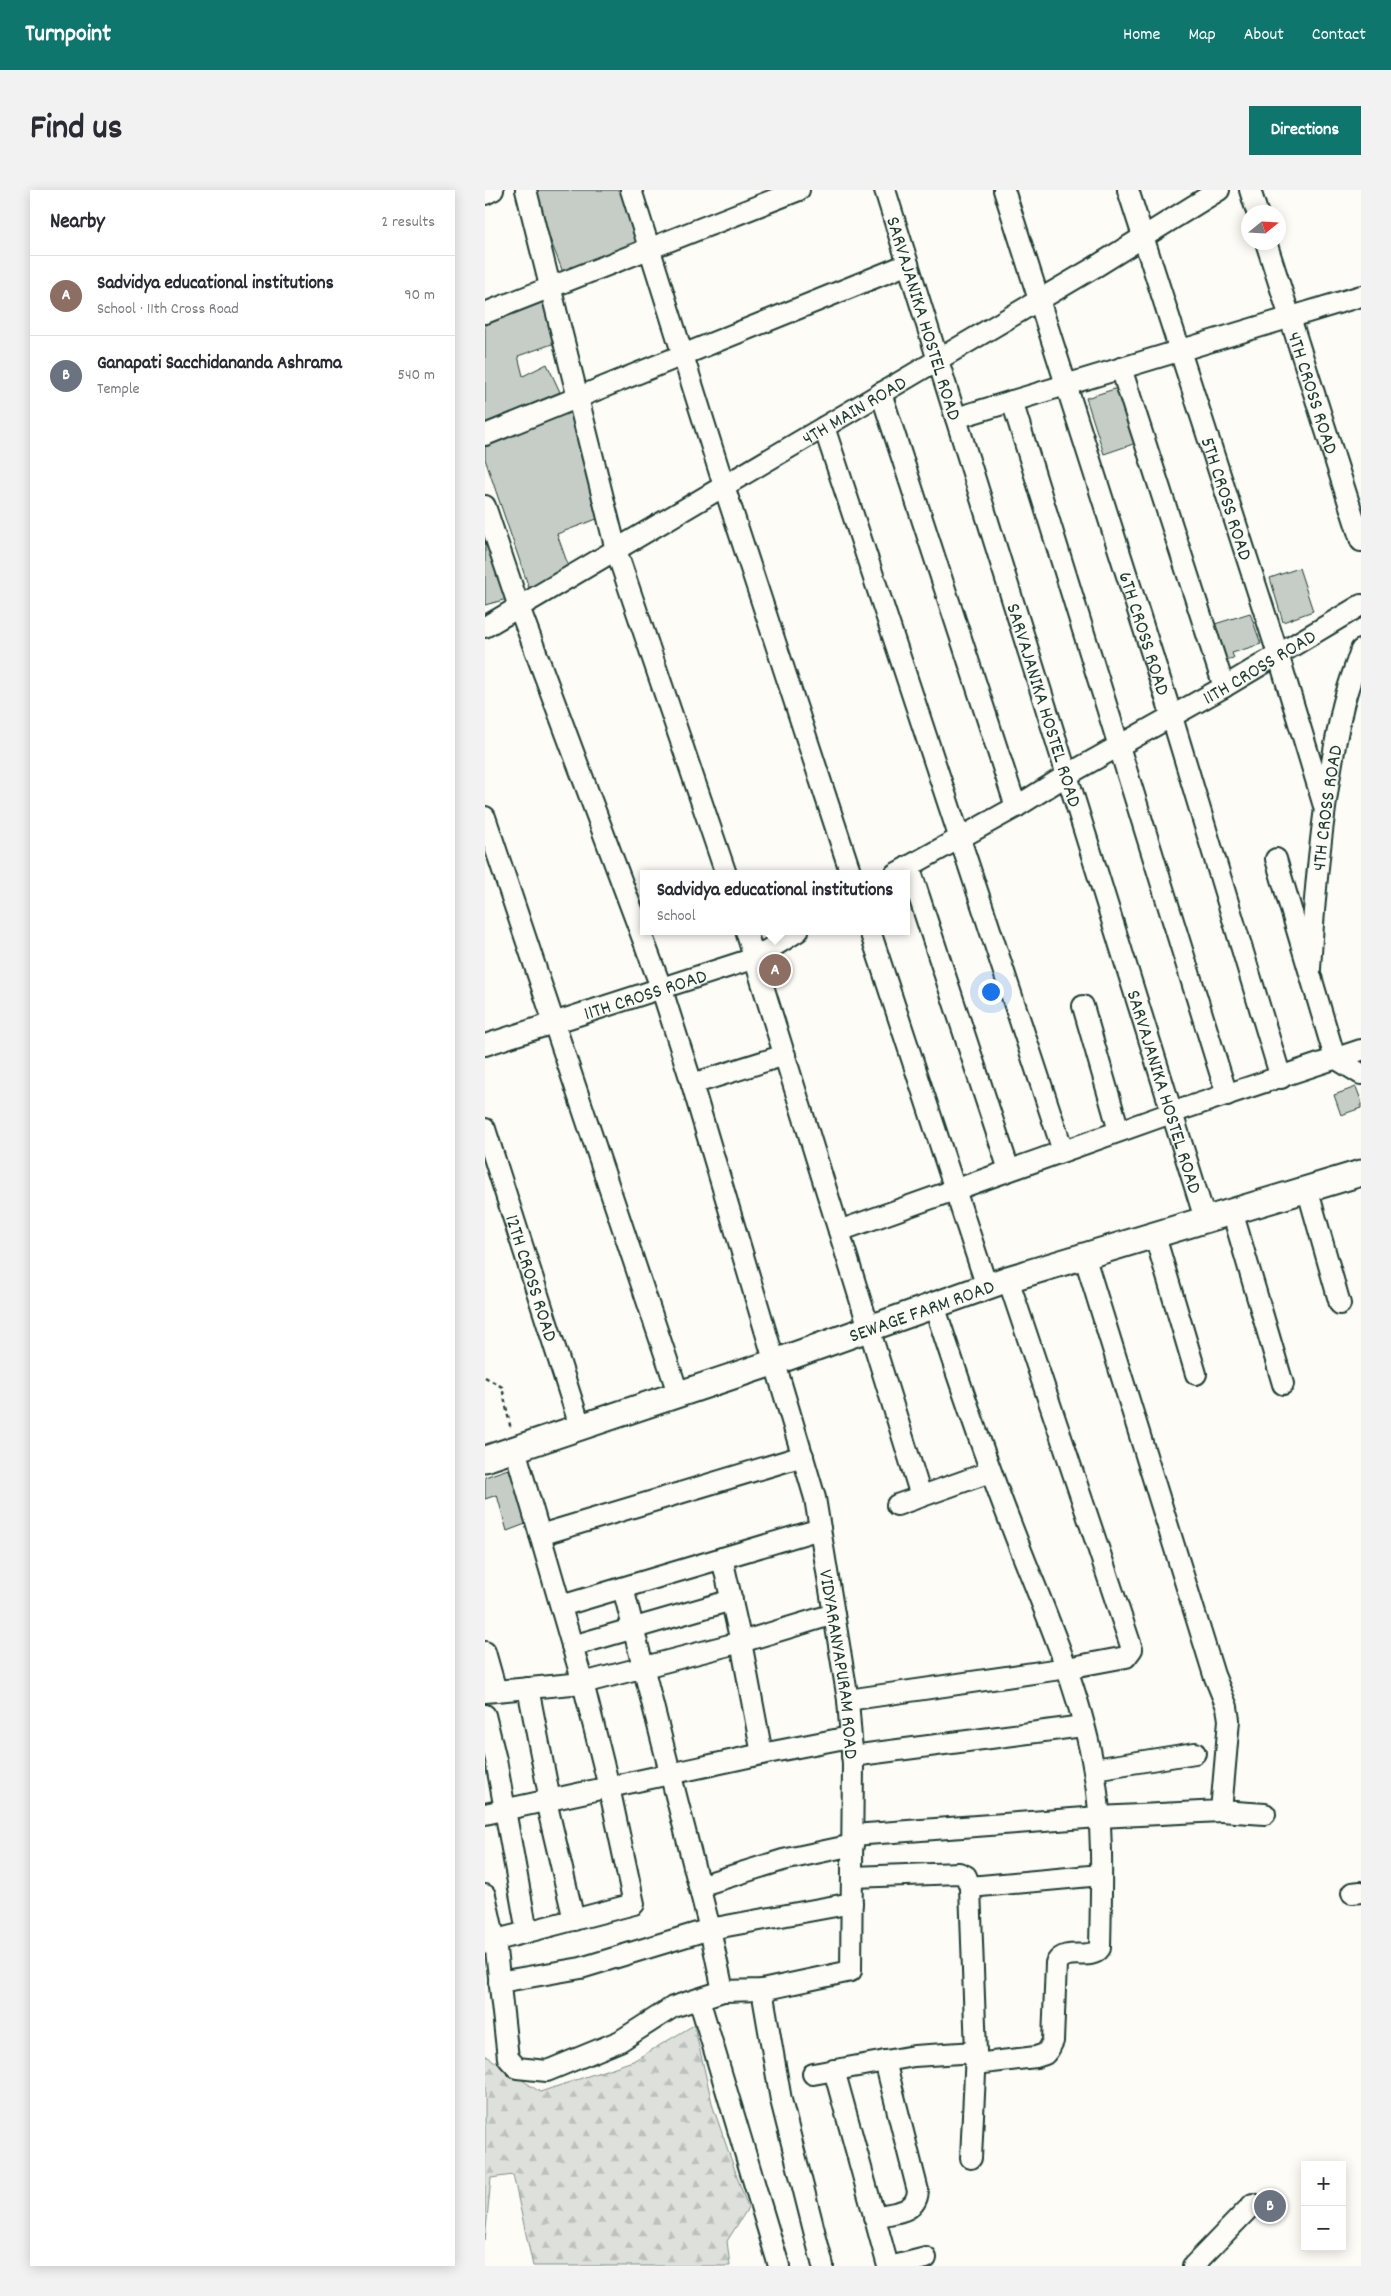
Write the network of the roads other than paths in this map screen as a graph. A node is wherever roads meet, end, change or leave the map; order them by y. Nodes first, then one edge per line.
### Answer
1 (493, 190) edge
2 (526, 190) edge
3 (631, 190) edge
4 (799, 190) edge
5 (885, 190) edge
6 (1004, 190) edge
7 (1128, 190) edge
8 (1219, 190) edge
9 (1250, 190) edge
10 (485, 194) edge
11 (1255, 205) edge
12 (1143, 237) junction
13 (649, 249) junction
14 (1269, 250) edge
15 (908, 264) junction
16 (550, 288) junction
17 (1361, 296) edge
18 (1039, 299) junction
19 (485, 313) edge
20 (1290, 317) junction
21 (1180, 351) junction
22 (683, 355) junction
23 (937, 358) junction
24 (1121, 368) junction
25 (1065, 385) junction
26 (881, 394) junction
27 (578, 397) junction
28 (1012, 401) junction
29 (956, 418) junction
30 (824, 427) junction
31 (485, 435) edge
32 (724, 486) junction
33 (485, 506) edge
34 (1361, 541) edge
35 (616, 550) junction
36 (1361, 605) edge
37 (519, 607) junction
38 (485, 627) edge
39 (1361, 650) edge
40 (1278, 654) junction
41 (1224, 687) junction
42 (1172, 717) junction
43 (1121, 746) junction
44 (1067, 774) junction
45 (1324, 806) junction
46 (1016, 807) junction
47 (485, 816) edge
48 (959, 839) junction
49 (1276, 860) dead end
50 (725, 870) edge
51 (850, 870) edge
52 (902, 870) edge
53 (910, 892) edge
54 (640, 931) edge
55 (641, 935) edge
56 (747, 935) edge
57 (792, 935) edge
58 (871, 935) edge
59 (755, 958) junction
60 (1310, 968) junction
61 (662, 990) junction
62 (1083, 1006) dead end
63 (554, 1023) junction
64 (485, 1045) edge
65 (1361, 1050) edge
66 (785, 1055) junction
67 (1335, 1058) junction
68 (1361, 1074) edge
69 (1281, 1078) junction
70 (692, 1084) junction
71 (1227, 1095) junction
72 (1171, 1113) junction
73 (485, 1129) edge
74 (1119, 1132) junction
75 (1063, 1151) junction
76 (1009, 1170) junction
77 (1361, 1173) edge
78 (1307, 1188) junction
79 (955, 1190) junction
80 (1232, 1211) junction
81 (1205, 1219) junction
82 (839, 1231) junction
83 (1155, 1236) junction
84 (1084, 1255) junction
85 (997, 1283) junction
86 (1340, 1304) dead end
87 (934, 1305) junction
88 (868, 1328) junction
89 (775, 1362) junction
90 (1196, 1374) dead end
91 (1283, 1384) dead end
92 (678, 1393) junction
93 (580, 1426) junction
94 (515, 1449) junction
95 (803, 1456) junction
96 (485, 1459) edge
97 (990, 1472) junction
98 (921, 1496) junction
99 (897, 1505) dead end
100 (820, 1529) junction
101 (540, 1535) junction
102 (722, 1558) junction
103 (623, 1588) junction
104 (732, 1600) junction
105 (561, 1606) junction
106 (834, 1614) junction
107 (633, 1627) junction
108 (741, 1642) junction
109 (573, 1646) junction
110 (485, 1652) edge
111 (643, 1668) junction
112 (1067, 1668) junction
113 (583, 1683) junction
114 (528, 1688) junction
115 (491, 1692) edge
116 (848, 1700) junction
117 (485, 1715) edge
118 (1083, 1726) junction
119 (851, 1746) junction
120 (1195, 1753) dead end
121 (762, 1754) junction
122 (1094, 1769) junction
123 (671, 1774) junction
124 (609, 1787) junction
125 (548, 1800) junction
126 (505, 1810) junction
127 (1221, 1811) junction
128 (485, 1814) edge
129 (1265, 1814) dead end
130 (1099, 1818) junction
131 (853, 1840) junction
132 (1101, 1875) junction
133 (853, 1877) junction
134 (699, 1886) junction
135 (970, 1887) junction
136 (485, 1895) edge
137 (852, 1903) junction
138 (574, 1920) junction
139 (710, 1929) junction
140 (527, 1932) junction
141 (490, 1942) edge
142 (499, 1982) junction
143 (762, 1990) junction
144 (723, 1992) junction
145 (699, 1999) junction
146 (975, 2058) junction
147 (885, 2061) junction
148 (834, 2070) junction
149 (813, 2074) dead end
150 (971, 2158) dead end
151 (1253, 2204) dead end
152 (875, 2216) junction
153 (926, 2258) dead end
154 (779, 2266) edge
155 (823, 2266) edge
156 (888, 2266) edge
157 (894, 2266) edge
158 (1193, 2266) edge

1 - 10 street
2 - 16 street
3 - 13 street
4 - 13 street
5 - 15 street, SARVAJANIKA HOSTEL ROAD
6 - 18 street, 6TH CROSS ROAD
7 - 12 street, 5TH CROSS ROAD
8 - 12 street, 4TH MAIN ROAD
9 - 11 street
12 - 18 street, 4TH MAIN ROAD
12 - 21 street, 5TH CROSS ROAD
13 - 16 street
13 - 22 street
14 - 20 street, 4TH CROSS ROAD
15 - 22 street
15 - 23 street, SARVAJANIKA HOSTEL ROAD
16 - 19 street
16 - 27 street
17 - 20 street
18 - 23 street, 4TH MAIN ROAD
18 - 25 street, 6TH CROSS ROAD
20 - 21 street
20 - 34 street, 4TH CROSS ROAD
21 - 24 street
21 - 40 street, 5TH CROSS ROAD
22 - 27 street
22 - 32 street
23 - 26 street, 4TH MAIN ROAD
23 - 29 street, SARVAJANIKA HOSTEL ROAD
24 - 25 street
24 - 41 street
25 - 28 street
25 - 42 street, 6TH CROSS ROAD
26 - 30 street, 4TH MAIN ROAD
26 - 46 street
27 - 31 street
27 - 35 street
28 - 29 street
28 - 43 street
29 - 44 street, SARVAJANIKA HOSTEL ROAD
30 - 32 street, 4TH MAIN ROAD
30 - 48 street
32 - 35 street, 4TH MAIN ROAD
32 - 51 street
33 - 37 street, VIDYARANYAPURAM ROAD
35 - 37 street, 4TH MAIN ROAD
35 - 50 street
36 - 40 street, 11TH CROSS ROAD
37 - 38 street, 4TH MAIN ROAD
37 - 54 street, VIDYARANYAPURAM ROAD
39 - 45 street, 4TH CROSS ROAD
40 - 41 street, 11TH CROSS ROAD
40 - 45 street, 5TH CROSS ROAD
41 - 42 street, 11TH CROSS ROAD
42 - 43 street, 11TH CROSS ROAD
42 - 69 street, 6TH CROSS ROAD
43 - 44 street, 11TH CROSS ROAD
43 - 71 street
44 - 46 street, 11TH CROSS ROAD
44 - 72 street, SARVAJANIKA HOSTEL ROAD
45 - 60 street, 4TH CROSS ROAD
46 - 48 street, 11TH CROSS ROAD
47 - 63 street
48 - 52 street, 11TH CROSS ROAD
48 - 75 street
49 - 60 street
53 - 76 street
55 - 61 street, VIDYARANYAPURAM ROAD
56 - 59 street
57 - 59 street, 11TH CROSS ROAD
58 - 79 street
59 - 61 street, 11TH CROSS ROAD
59 - 66 street
60 - 67 street
61 - 63 street, 11TH CROSS ROAD
61 - 70 street, VIDYARANYAPURAM ROAD
62 - 74 street
63 - 64 street, 11TH CROSS ROAD
63 - 92 street
65 - 67 street
66 - 70 street
66 - 82 street
67 - 68 street
67 - 69 street
69 - 71 street
70 - 89 street, VIDYARANYAPURAM ROAD
71 - 72 street
72 - 74 street
72 - 81 street, SARVAJANIKA HOSTEL ROAD
73 - 93 street, 12TH CROSS ROAD
74 - 75 street
75 - 76 street
76 - 79 street
77 - 78 main road, SEWAGE FARM ROAD
78 - 80 main road, SEWAGE FARM ROAD
78 - 86 street
79 - 82 street
79 - 85 street
80 - 81 main road, SEWAGE FARM ROAD
80 - 91 street
81 - 83 main road, SEWAGE FARM ROAD
82 - 88 street
83 - 84 main road, SEWAGE FARM ROAD
83 - 90 street
84 - 85 main road, SEWAGE FARM ROAD
84 - 127 street
85 - 87 main road, SEWAGE FARM ROAD
85 - 112 street
87 - 88 main road, SEWAGE FARM ROAD
87 - 97 street
88 - 89 main road, SEWAGE FARM ROAD
88 - 98 street
89 - 92 main road, SEWAGE FARM ROAD
89 - 95 street, VIDYARANYAPURAM ROAD
92 - 93 main road, SEWAGE FARM ROAD
93 - 94 main road, SEWAGE FARM ROAD
94 - 96 main road, SEWAGE FARM ROAD
94 - 101 street
95 - 100 street, VIDYARANYAPURAM ROAD
95 - 101 street
97 - 98 street
97 - 112 street
98 - 99 street
100 - 102 street
100 - 106 street, VIDYARANYAPURAM ROAD
101 - 105 street
102 - 103 street
102 - 104 street
103 - 105 street
103 - 107 street
104 - 107 street
104 - 108 street
105 - 109 street
106 - 108 street
106 - 116 street, VIDYARANYAPURAM ROAD
107 - 109 street
107 - 111 street
108 - 111 street
108 - 121 street
109 - 113 street
110 - 115 street
111 - 113 street
111 - 123 street
112 - 116 street
112 - 118 street
113 - 114 street
113 - 124 street
114 - 115 street
114 - 125 street
116 - 119 street, VIDYARANYAPURAM ROAD
117 - 126 street
118 - 119 street
118 - 122 street
119 - 121 street
119 - 131 street, VIDYARANYAPURAM ROAD
120 - 122 street
121 - 123 street
122 - 130 street
123 - 124 street
123 - 134 street
124 - 125 street
124 - 138 street
125 - 126 street
125 - 138 street
126 - 128 street
126 - 140 street
127 - 129 street
127 - 130 street
130 - 131 street
130 - 132 street
131 - 133 street, VIDYARANYAPURAM ROAD
131 - 134 street
132 - 135 street
132 - 146 street
133 - 135 street
133 - 137 street, VIDYARANYAPURAM ROAD
134 - 139 street
135 - 146 street
136 - 141 street
137 - 139 street
137 - 143 street, VIDYARANYAPURAM ROAD
138 - 140 street
139 - 142 street
139 - 144 street
140 - 141 street
141 - 142 street
142 - 145 street
143 - 144 street
143 - 155 street
144 - 145 street
145 - 154 street
146 - 147 street
146 - 150 street
147 - 148 street
147 - 152 street
148 - 149 street
148 - 152 street
151 - 158 street
152 - 156 street
153 - 157 street

